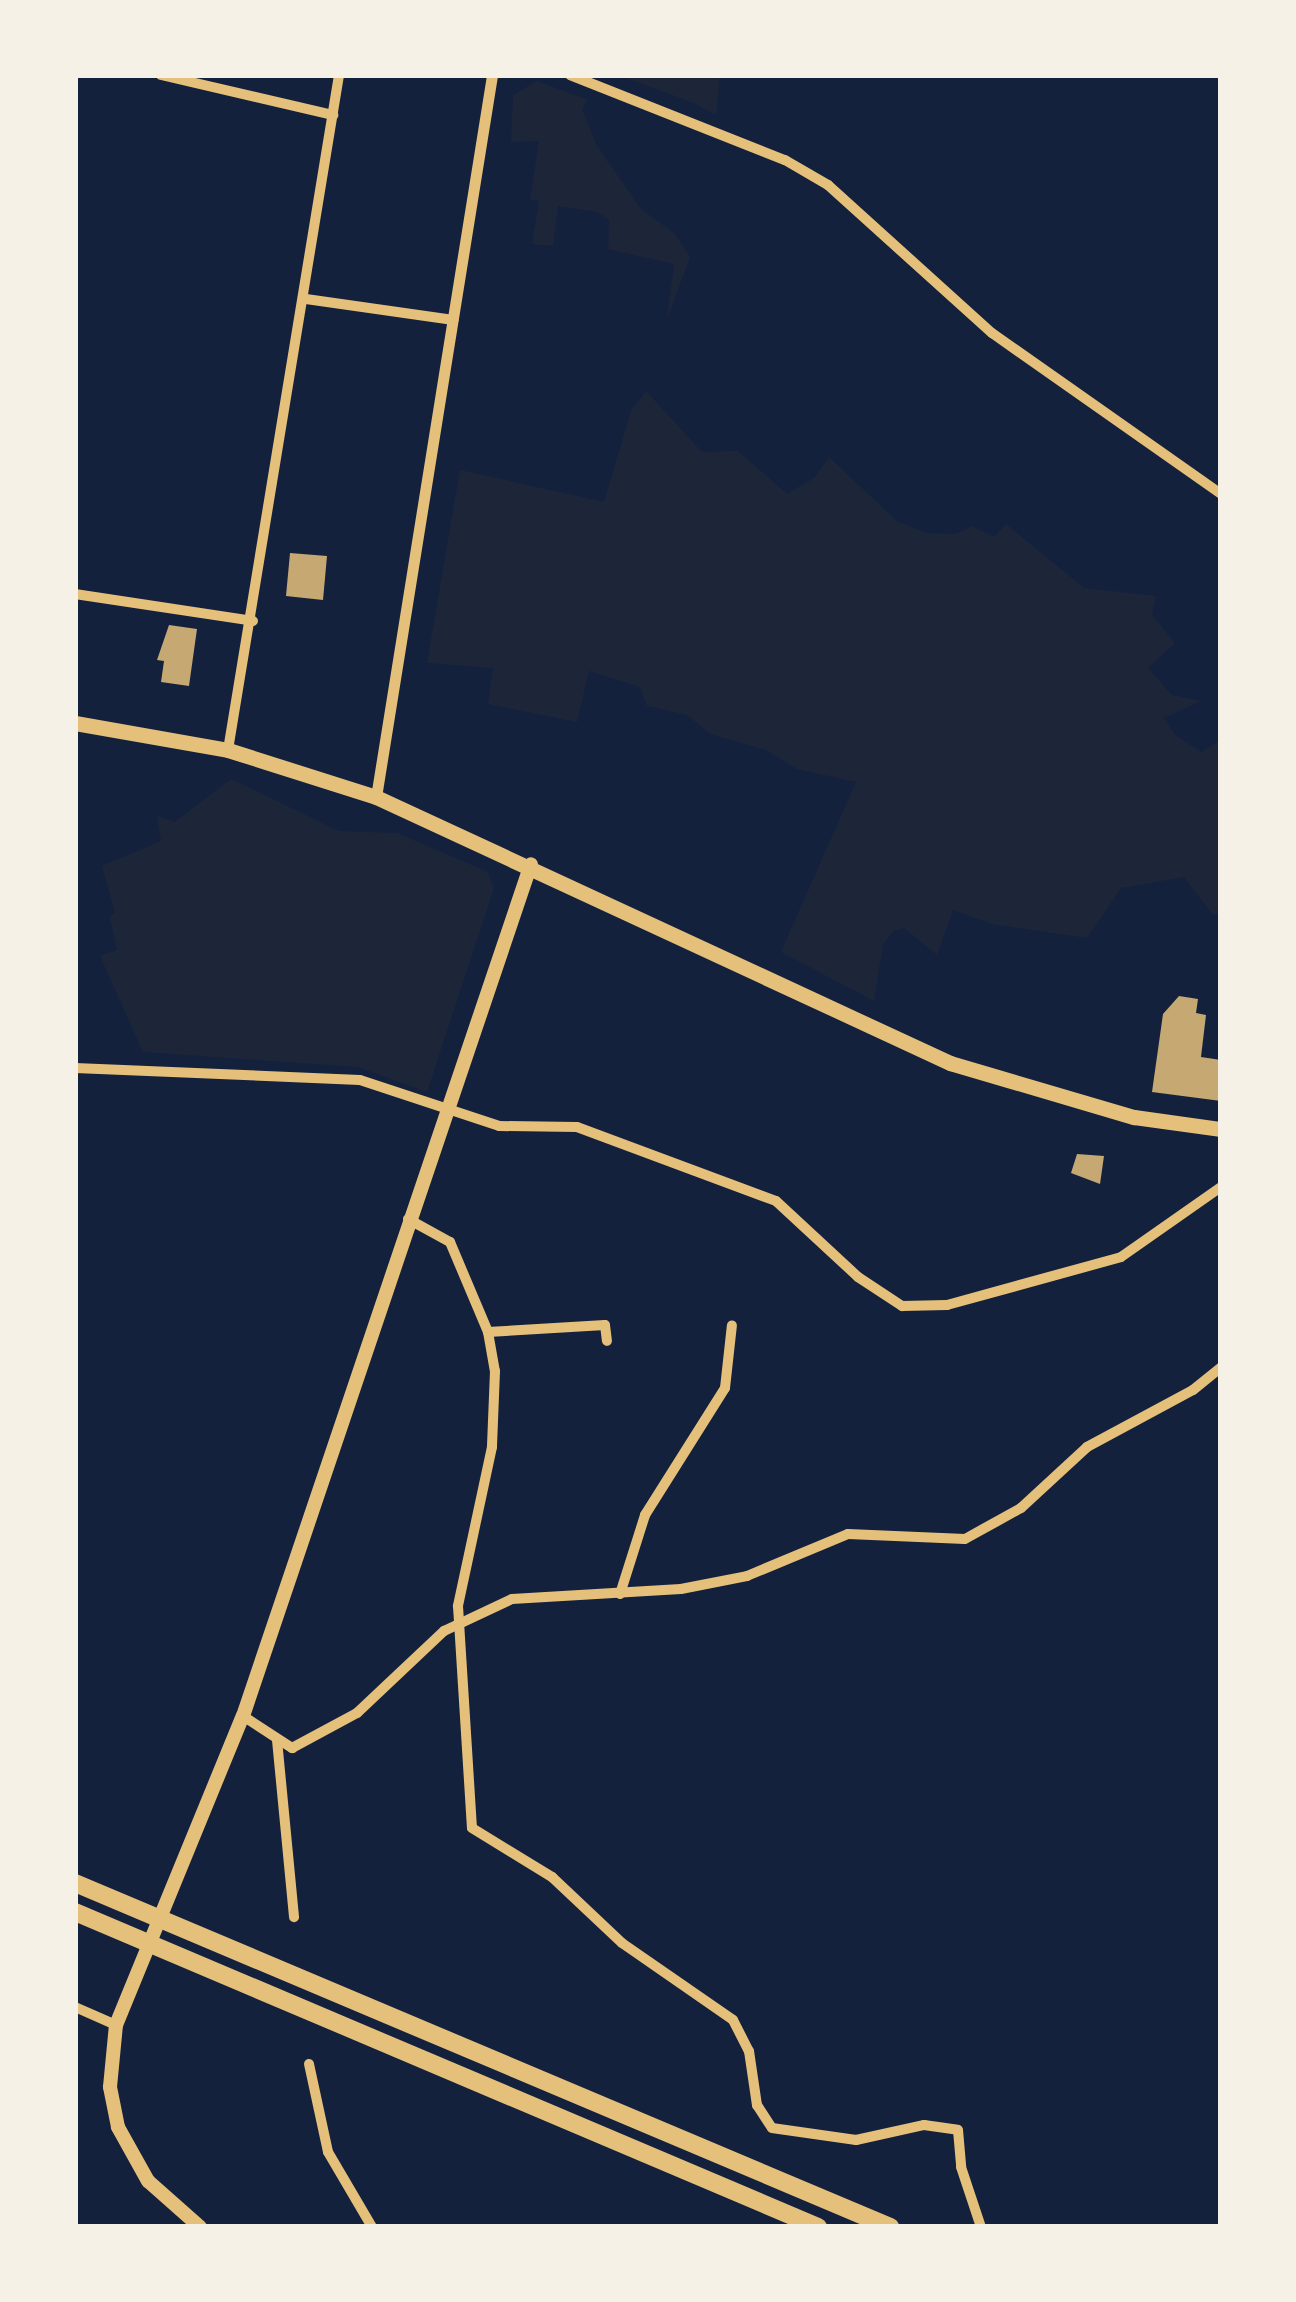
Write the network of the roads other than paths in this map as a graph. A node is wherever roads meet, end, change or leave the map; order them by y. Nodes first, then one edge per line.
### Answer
1 (160, 75) edge
2 (339, 75) edge
3 (492, 75) edge
4 (570, 75) edge
5 (332, 116) junction
6 (306, 300) junction
7 (454, 320) junction
8 (1221, 494) edge
9 (75, 594) edge
10 (254, 621) junction
11 (75, 723) edge
12 (228, 750) junction
13 (376, 796) junction
14 (531, 864) junction
15 (75, 1068) edge
16 (445, 1109) junction
17 (1221, 1128) edge
18 (1221, 1187) edge
19 (408, 1219) junction
20 (732, 1325) dead end
21 (488, 1332) junction
22 (607, 1341) dead end
23 (1221, 1368) edge
24 (620, 1594) junction
25 (457, 1626) junction
26 (243, 1716) junction
27 (277, 1740) junction
28 (75, 1884) edge
29 (75, 1912) edge
30 (294, 1917) dead end
31 (75, 2007) edge
32 (116, 2026) junction
33 (309, 2064) dead end
34 (984, 2226) edge
35 (200, 2227) edge
36 (372, 2227) edge
37 (818, 2227) edge
38 (890, 2227) edge

1 - 5 street
2 - 5 street
3 - 7 street
4 - 8 street
5 - 6 street
6 - 7 street
6 - 10 street
7 - 13 street
9 - 10 street
10 - 12 street
11 - 12 highway
12 - 13 highway
13 - 14 highway
14 - 16 main road
14 - 17 highway
15 - 16 street
16 - 18 street
16 - 19 main road
19 - 21 street
19 - 26 main road
20 - 24 street
21 - 22 street
21 - 25 street
23 - 24 street
24 - 25 street
25 - 27 street
25 - 34 street
26 - 27 street
26 - 32 main road
27 - 30 street
28 - 38 highway
29 - 37 highway
31 - 32 street
32 - 35 main road
33 - 36 street

